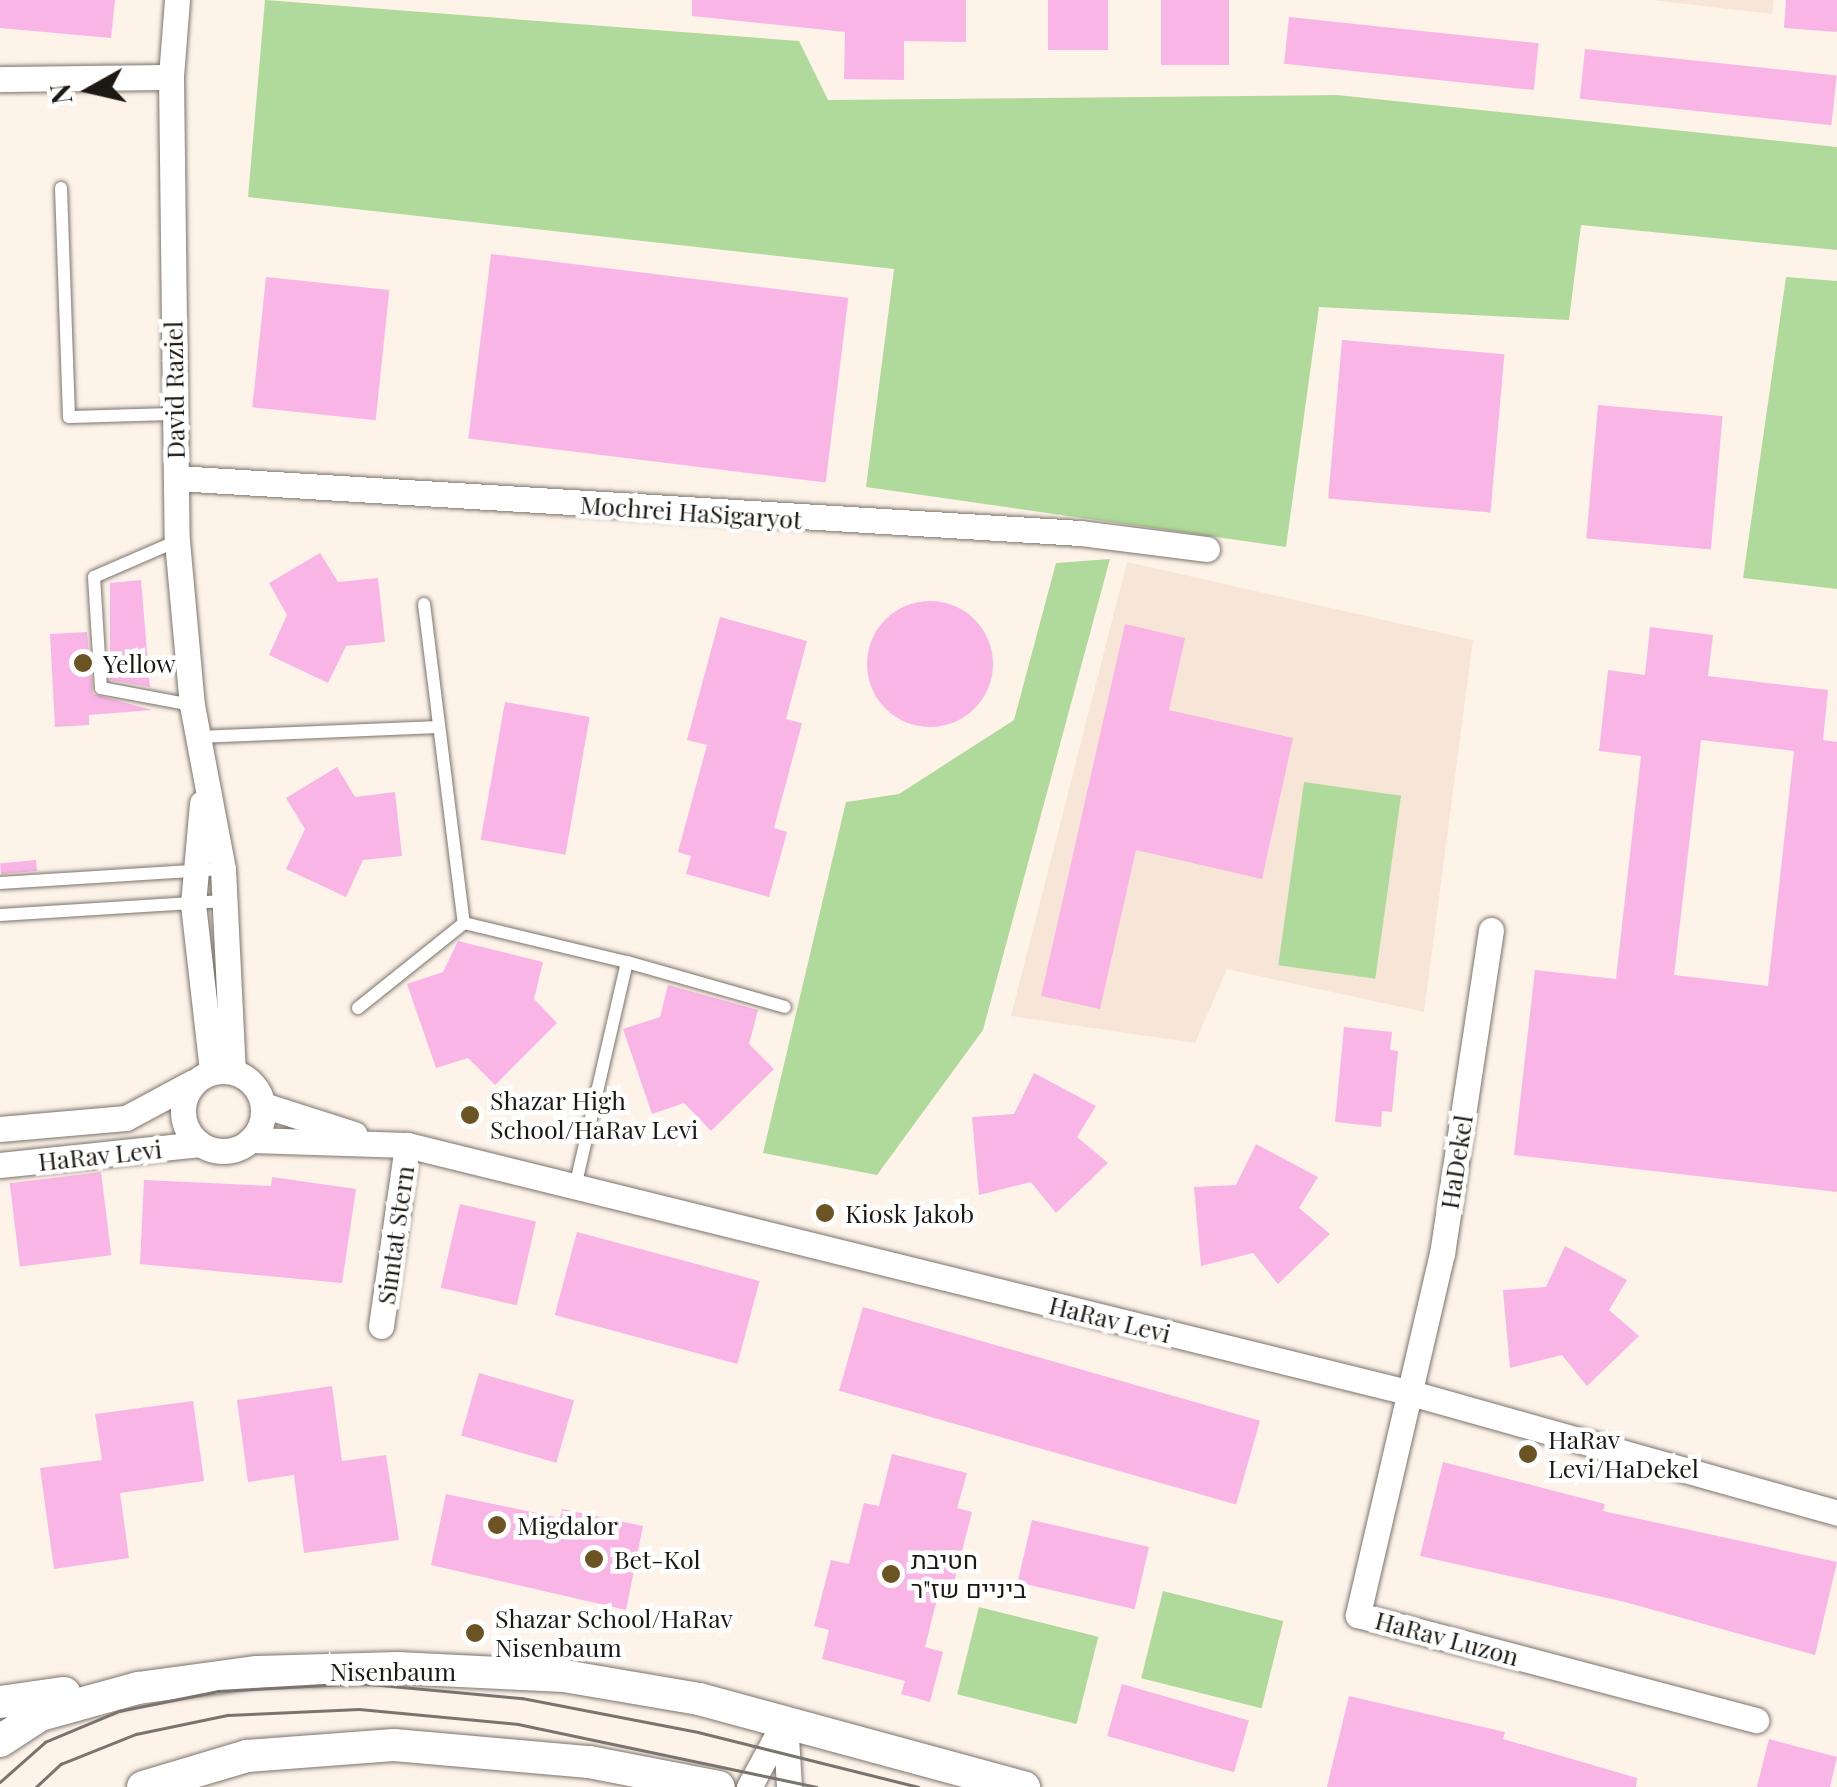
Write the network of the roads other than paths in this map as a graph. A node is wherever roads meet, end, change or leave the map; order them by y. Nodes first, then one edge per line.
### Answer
1 (177, 0) edge
2 (171, 77) junction
3 (0, 80) edge
4 (61, 188) dead end
5 (173, 414) junction
6 (176, 478) junction
7 (177, 541) junction
8 (1207, 549) dead end
9 (424, 604) dead end
10 (192, 705) junction
11 (439, 727) junction
12 (198, 738) junction
13 (205, 779) junction
14 (224, 869) junction
15 (194, 874) junction
16 (0, 883) edge
17 (224, 901) junction
18 (193, 904) junction
19 (0, 915) edge
20 (464, 923) junction
21 (1491, 930) dead end
22 (626, 962) junction
23 (785, 1007) dead end
24 (358, 1008) dead end
25 (214, 1074) junction
26 (263, 1104) junction
27 (0, 1129) edge
28 (251, 1140) junction
29 (378, 1142) junction
30 (200, 1144) junction
31 (407, 1145) junction
32 (0, 1165) edge
33 (575, 1187) junction
34 (381, 1326) dead end
35 (1411, 1393) junction
36 (1837, 1513) edge
37 (138, 1688) junction
38 (0, 1702) edge
39 (1756, 1720) dead end
40 (785, 1721) junction
41 (0, 1742) edge
42 (682, 1781) edge
43 (143, 1787) edge
44 (719, 1787) edge
45 (750, 1787) edge
46 (789, 1787) edge
47 (1024, 1787) edge

1 - 2 street, David Raziel
2 - 3 street
2 - 5 street, David Raziel
4 - 5 lane
5 - 6 street, David Raziel
6 - 7 street, David Raziel
6 - 8 street, Mochrei HaSigaryot
7 - 10 street, David Raziel
7 - 10 lane
9 - 11 lane
10 - 12 street, David Raziel
11 - 12 lane
11 - 20 lane
12 - 13 street, David Raziel
13 - 14 street, David Raziel
13 - 15 street, David Raziel
14 - 15 lane
14 - 17 street, David Raziel
15 - 16 lane
15 - 18 street, David Raziel
17 - 18 lane
17 - 25 street, David Raziel
18 - 19 lane
18 - 25 street, David Raziel
20 - 22 lane
20 - 24 lane
21 - 35 street, HaDekel
22 - 23 lane
22 - 33 lane
25 - 26 street
25 - 27 street, HaRav Levi
25 - 30 street
26 - 28 street
26 - 29 street, HaRav Levi
28 - 29 street, HaRav Levi
28 - 30 street
29 - 31 street, HaRav Levi
30 - 32 street, HaRav Levi
31 - 33 street, HaRav Levi
31 - 34 street, Simtat Stern
33 - 35 street, HaRav Levi
35 - 36 street, HaRav Levi
35 - 39 street, HaRav Luzon
37 - 38 main road
37 - 40 main road, Nisenbaum
37 - 41 main road, Nisenbaum
40 - 45 street
40 - 46 street
40 - 47 main road, Nisenbaum
42 - 43 main road
42 - 44 main road

